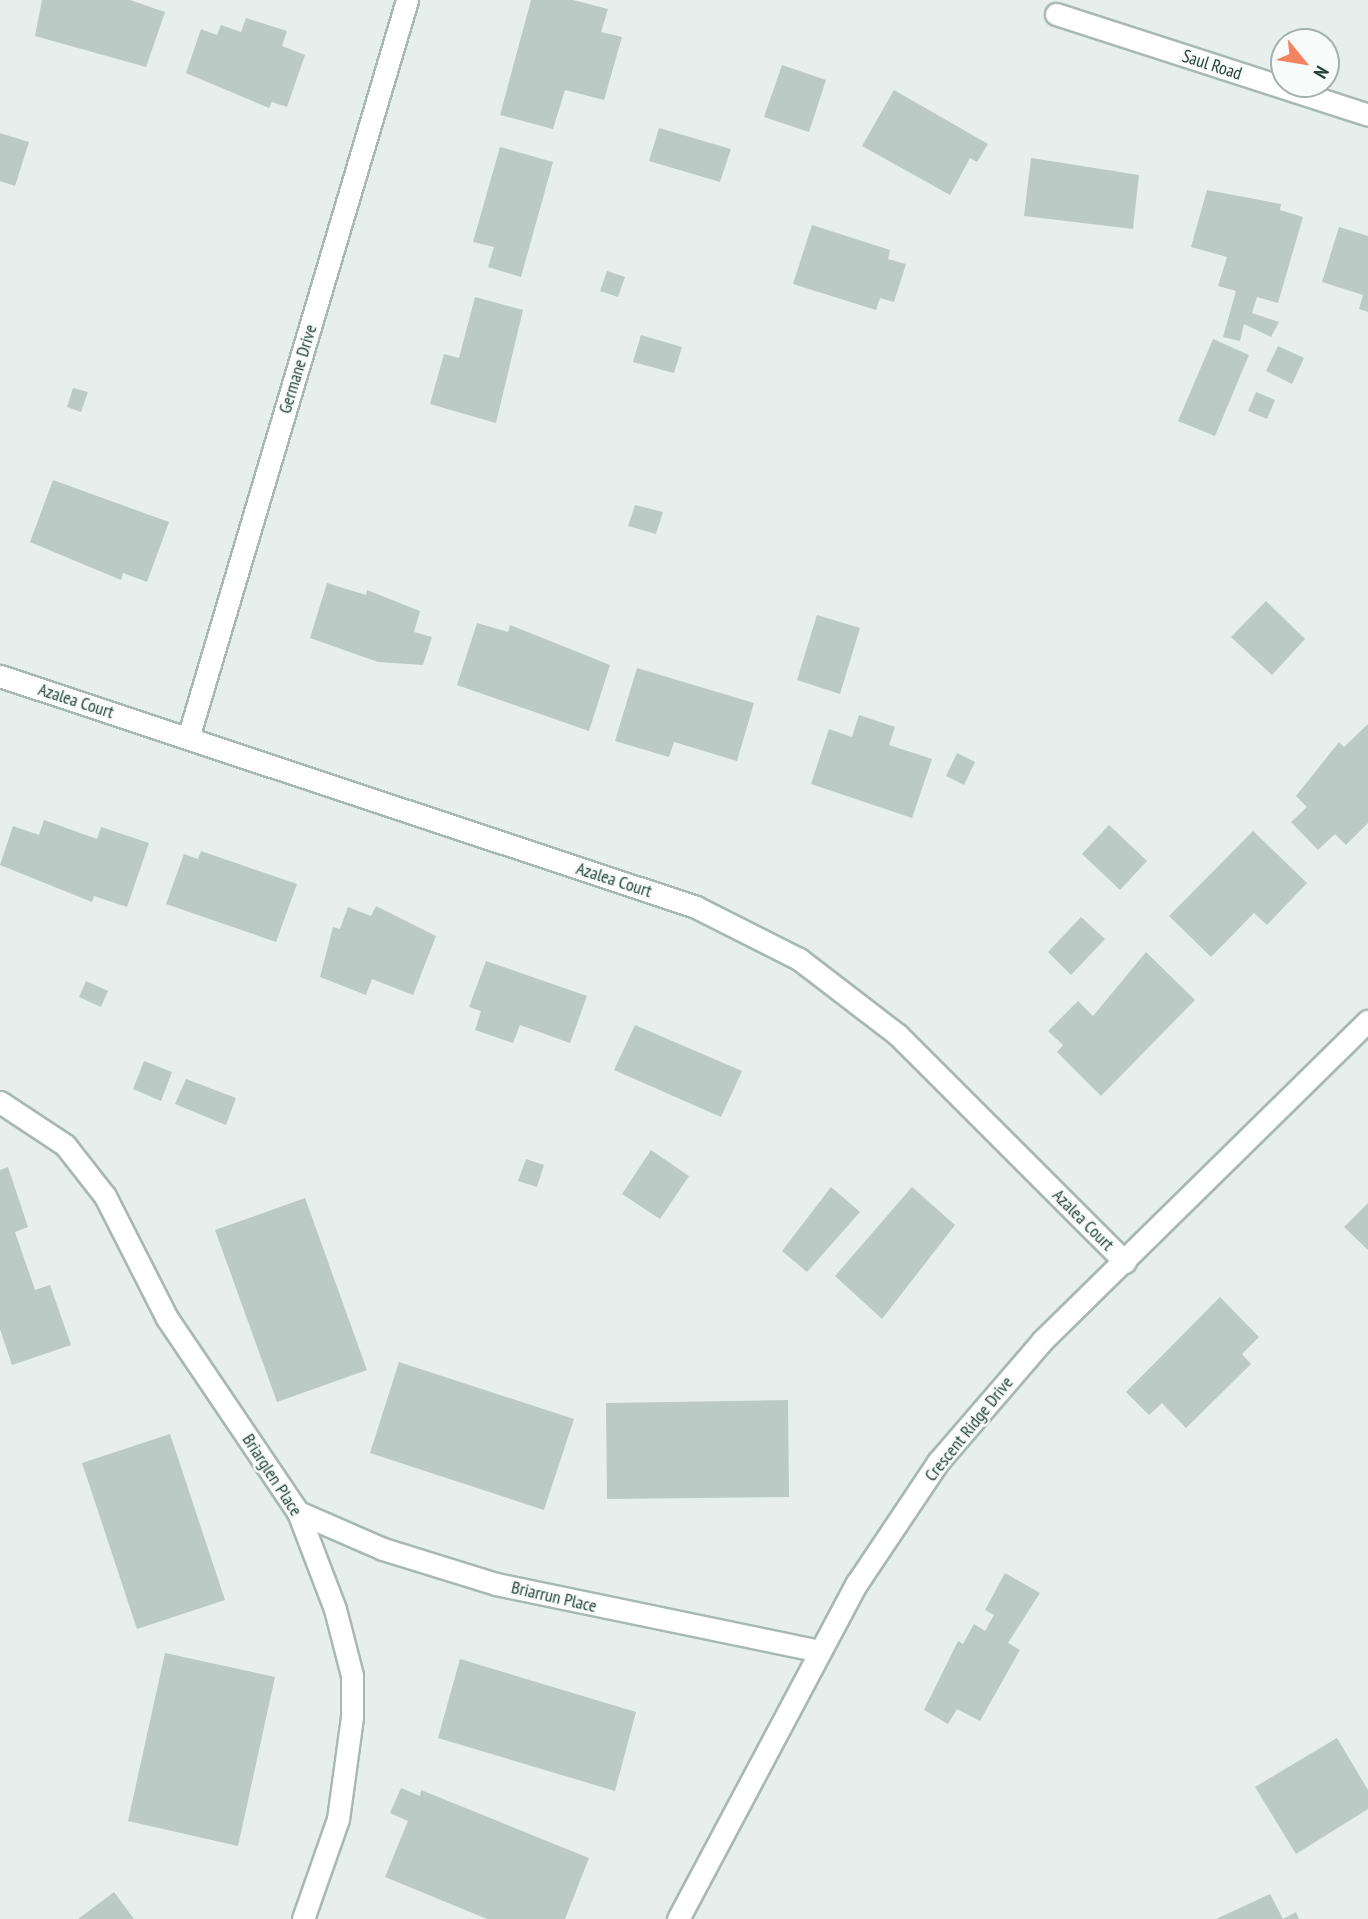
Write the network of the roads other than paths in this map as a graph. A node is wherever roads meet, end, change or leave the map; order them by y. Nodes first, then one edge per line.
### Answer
1 (407, 0) edge
2 (1056, 14) dead end
3 (1368, 115) edge
4 (0, 676) edge
5 (188, 738) junction
6 (1368, 1021) edge
7 (0, 1102) edge
8 (1125, 1262) junction
9 (299, 1513) junction
10 (819, 1651) junction
11 (303, 1919) edge
12 (678, 1919) edge

1 - 5 street, Germane Drive
2 - 3 street, Saul Road
4 - 5 street, Azalea Court
5 - 8 street, Azalea Court
6 - 8 street, Crescent Ridge Drive
7 - 9 street, Briarglen Place
8 - 10 street, Crescent Ridge Drive
9 - 10 street, Briarrun Place
9 - 11 street, Briarglen Place
10 - 12 street, Crescent Ridge Drive

